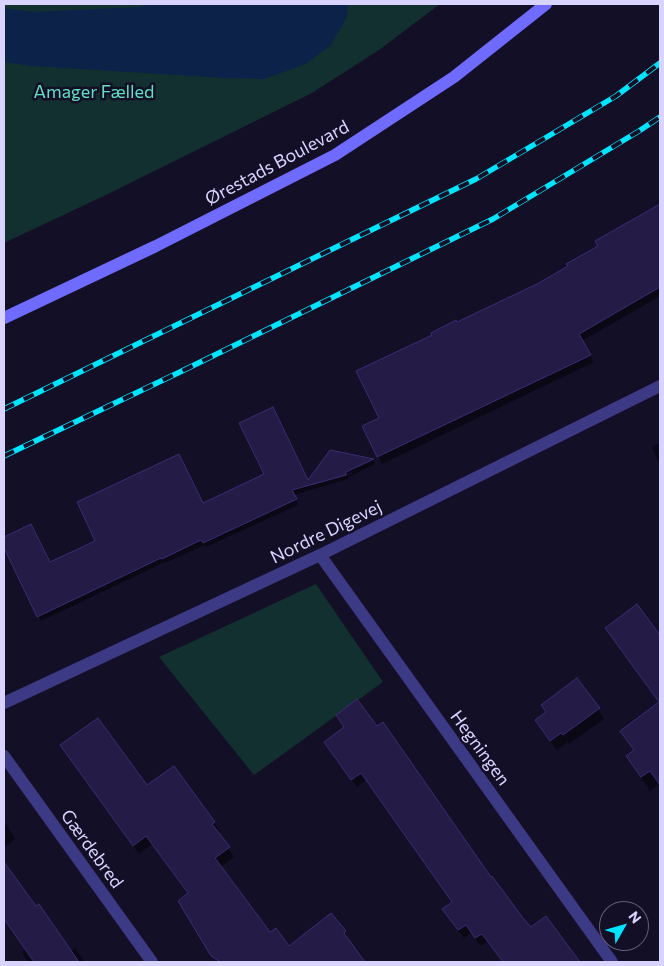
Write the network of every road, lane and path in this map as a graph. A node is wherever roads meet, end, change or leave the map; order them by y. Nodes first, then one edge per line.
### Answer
1 (546, 4) edge
2 (4, 318) edge
3 (660, 386) edge
4 (320, 555) junction
5 (4, 703) edge
6 (4, 756) edge
7 (152, 962) edge
8 (612, 962) edge

1 - 2 street, Ørestads Boulevard
3 - 4 street, Nordre Digevej
4 - 5 street, Nordre Digevej
4 - 8 street, Hegningen
6 - 7 street, Gærdebred

